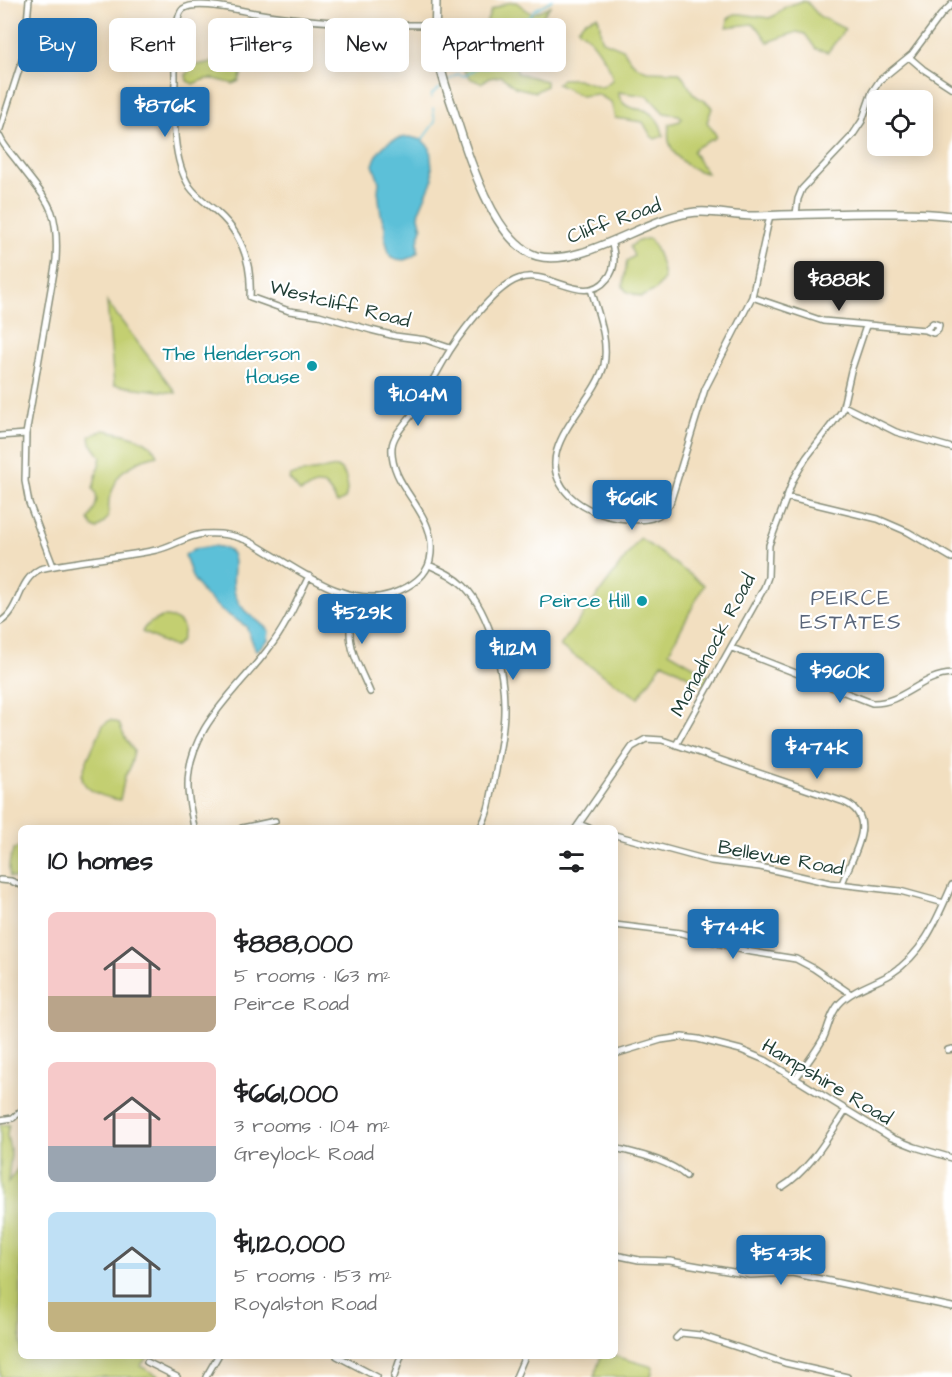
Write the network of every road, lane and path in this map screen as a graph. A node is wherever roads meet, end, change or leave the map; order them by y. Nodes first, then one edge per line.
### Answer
1 (28, 0) edge
2 (436, 0) edge
3 (952, 4) edge
4 (435, 18) edge
5 (421, 25) edge
6 (909, 57) junction
7 (442, 72) edge
8 (952, 88) edge
9 (0, 129) edge
10 (0, 137) edge
11 (796, 214) junction
12 (770, 215) junction
13 (952, 216) edge
14 (611, 241) junction
15 (591, 289) junction
16 (752, 297) junction
17 (866, 326) junction
18 (925, 330) dead end
19 (450, 348) junction
20 (844, 406) junction
21 (26, 434) junction
22 (0, 436) edge
23 (952, 448) edge
24 (786, 497) junction
25 (952, 558) edge
26 (429, 565) junction
27 (53, 566) junction
28 (309, 576) junction
29 (357, 596) junction
30 (0, 622) edge
31 (732, 648) junction
32 (952, 674) edge
33 (370, 692) dead end
34 (676, 745) junction
35 (275, 821) dead end
36 (194, 825) edge
37 (256, 825) edge
38 (481, 825) edge
39 (579, 825) edge
40 (618, 837) edge
41 (0, 880) edge
42 (18, 884) edge
43 (842, 884) junction
44 (952, 885) edge
45 (944, 903) junction
46 (618, 924) edge
47 (851, 994) junction
48 (618, 1053) edge
49 (795, 1079) junction
50 (846, 1110) junction
51 (18, 1114) edge
52 (0, 1120) edge
53 (618, 1149) edge
54 (952, 1158) edge
55 (686, 1176) dead end
56 (782, 1187) dead end
57 (618, 1256) edge
58 (952, 1308) edge
59 (676, 1338) dead end
60 (216, 1359) edge
61 (343, 1359) edge
62 (400, 1359) edge
63 (524, 1359) edge
64 (147, 1362) dead end
65 (177, 1377) edge
66 (206, 1377) edge
67 (377, 1377) edge
68 (394, 1377) edge
69 (516, 1377) edge
70 (847, 1377) edge

1 - 9 street
2 - 4 street, Cliff Road
3 - 6 street
5 - 19 street, Westcliff Road
6 - 8 street
6 - 11 street
7 - 14 street, Cliff Road
10 - 21 street
11 - 12 street, Cliff Road
11 - 13 street, Cliff Road
12 - 14 street, Cliff Road
12 - 16 street
14 - 15 street
15 - 16 street
15 - 19 street
16 - 17 street
17 - 18 street
17 - 20 street, Monadnock Road
19 - 26 street
20 - 23 street
20 - 24 street, Monadnock Road
21 - 22 street
21 - 27 street
24 - 25 street
24 - 31 street, Monadnock Road
26 - 29 street
26 - 38 street
27 - 28 street
27 - 30 street
28 - 29 street
28 - 36 street
29 - 33 street
31 - 32 street
31 - 34 street, Monadnock Road
34 - 39 street, Monadnock Road
34 - 43 street
35 - 37 street
40 - 43 street, Bellevue Road
41 - 42 street
43 - 45 street, Bellevue Road
44 - 45 street
45 - 47 street
46 - 47 street
47 - 49 street
48 - 49 street, Hampshire Road
49 - 50 street, Hampshire Road
50 - 54 street, Hampshire Road
50 - 56 street
51 - 52 street
53 - 55 street
57 - 58 street
59 - 70 street
60 - 66 street
61 - 67 street
62 - 68 street
63 - 69 street
64 - 65 street

